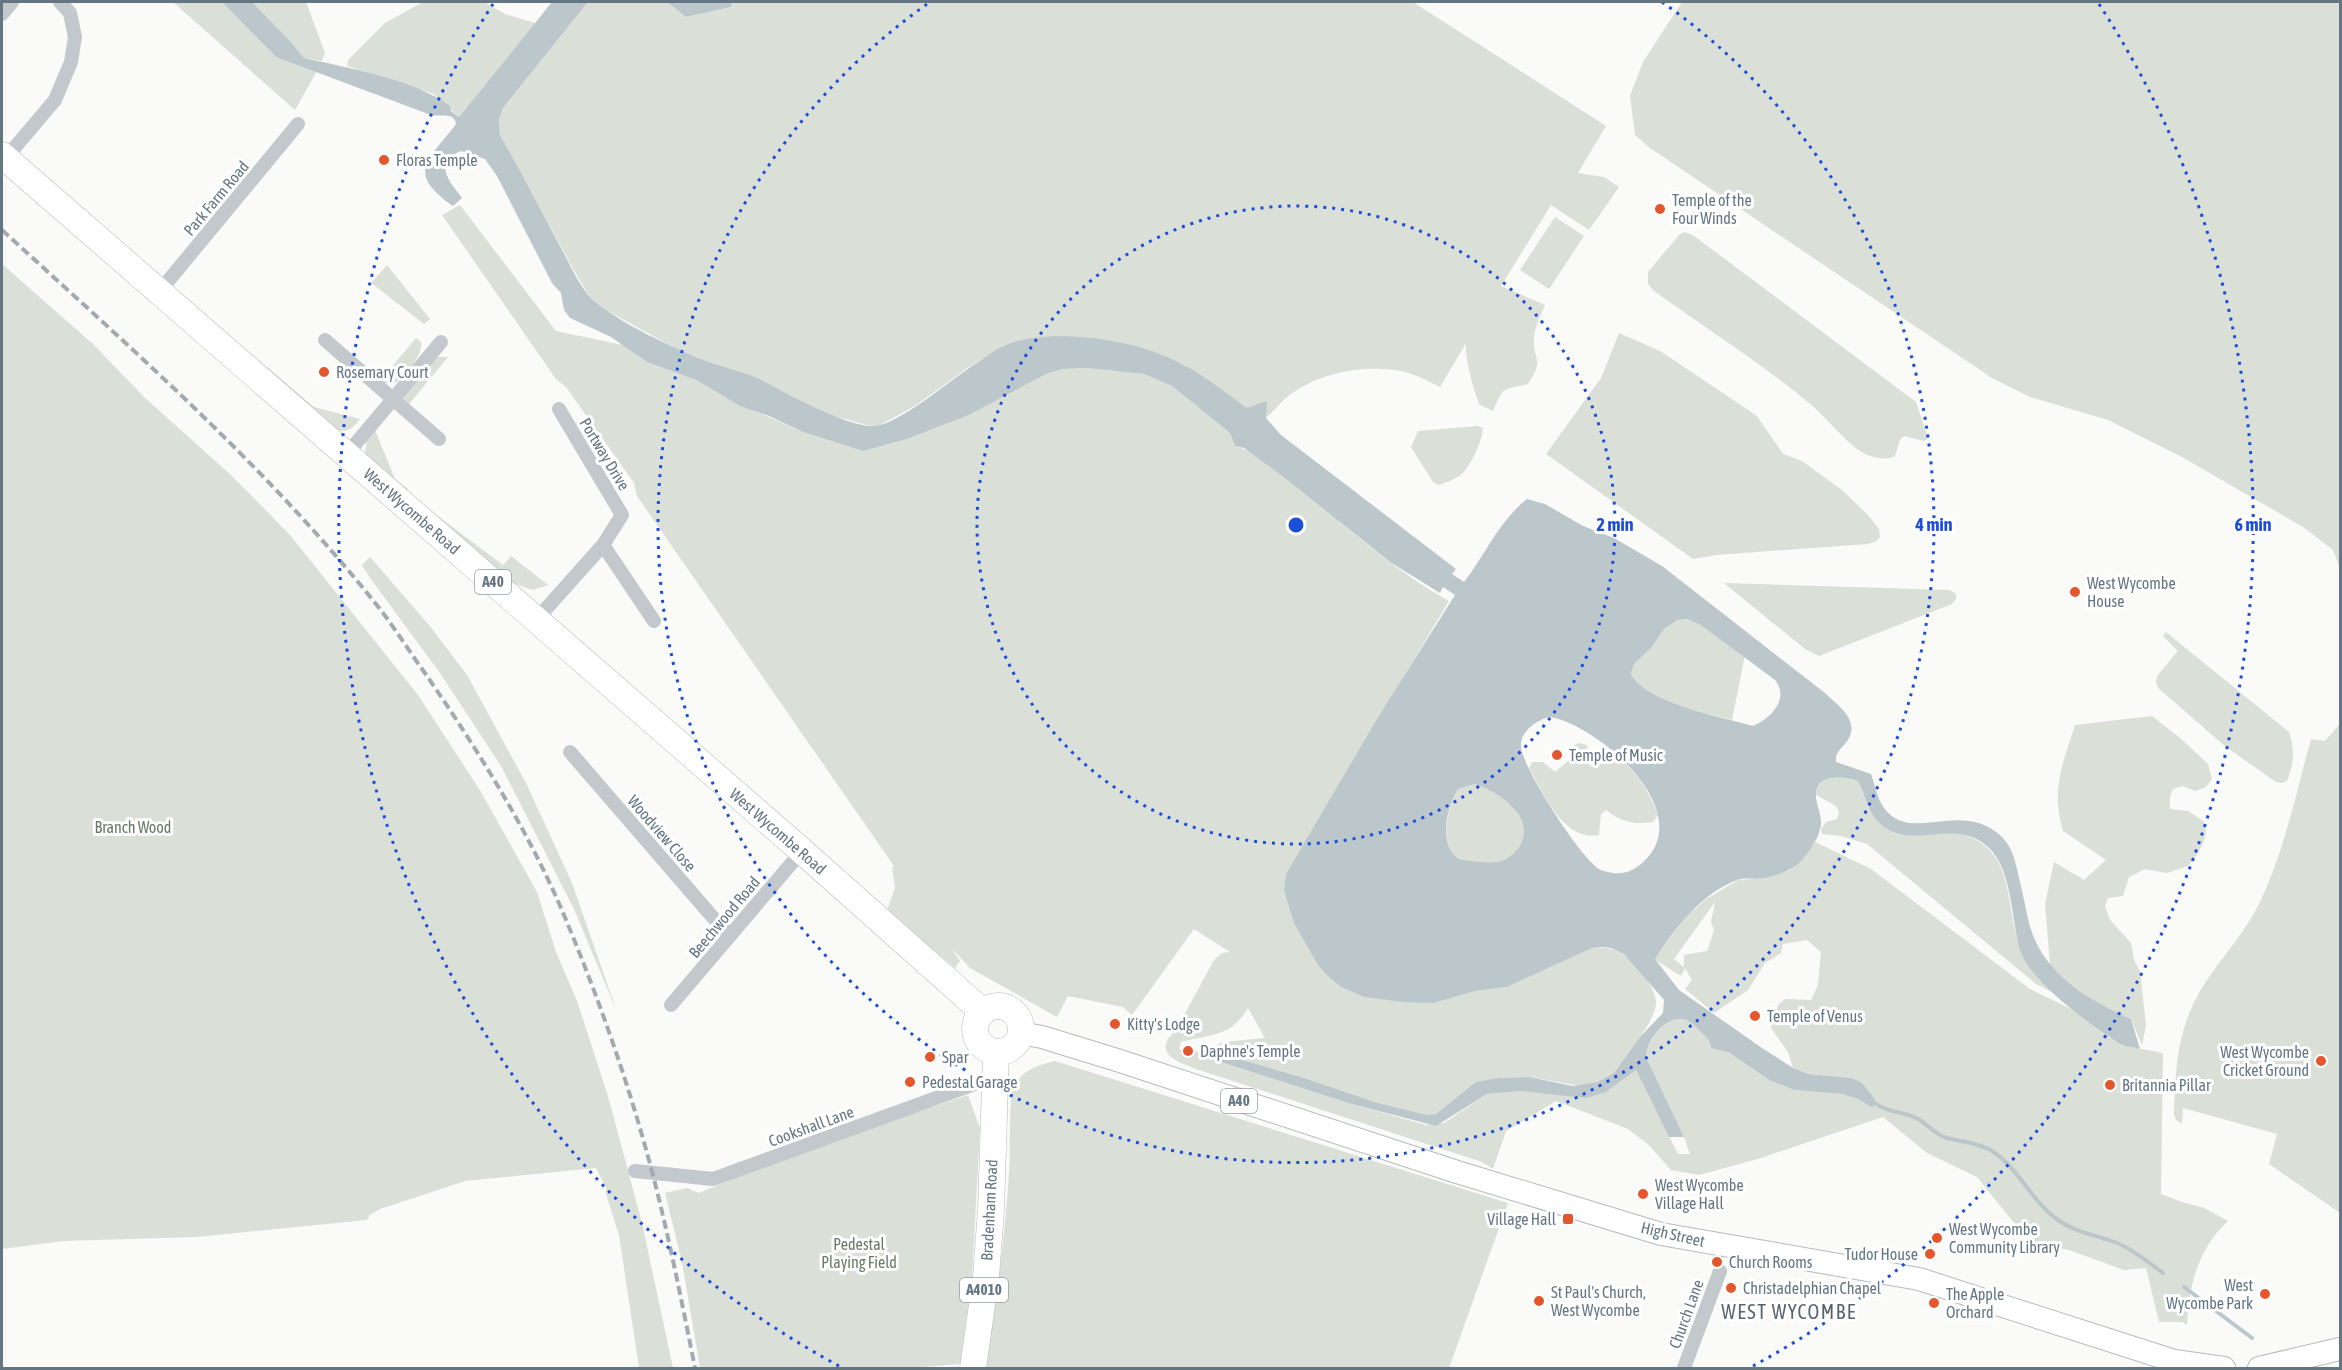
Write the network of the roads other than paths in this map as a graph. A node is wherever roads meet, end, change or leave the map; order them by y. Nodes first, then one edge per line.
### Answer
1 (12, 2) edge
2 (60, 2) edge
3 (2, 14) edge
4 (298, 124) dead end
5 (3, 157) edge
6 (159, 292) junction
7 (325, 340) dead end
8 (441, 342) dead end
9 (393, 399) junction
10 (559, 409) dead end
11 (439, 439) dead end
12 (347, 454) junction
13 (603, 545) junction
14 (536, 620) junction
15 (654, 621) dead end
16 (570, 752) dead end
17 (802, 851) junction
18 (729, 936) junction
19 (671, 1005) dead end
20 (983, 1012) junction
21 (1020, 1033) junction
22 (996, 1052) junction
23 (994, 1077) junction
24 (635, 1171) dead end
25 (1720, 1271) dead end
26 (2340, 1349) edge
27 (973, 1368) edge
28 (1684, 1368) edge
29 (2224, 1368) edge
30 (2259, 1368) edge

1 - 3 street
2 - 5 street
4 - 6 street, Park Farm Road
5 - 6 highway, West Wycombe Road / A40
6 - 12 highway, West Wycombe Road / A40
7 - 9 street
8 - 9 street
9 - 11 street
9 - 12 street
10 - 13 street, Portway Drive
12 - 14 highway, West Wycombe Road / A40
13 - 14 street, Portway Drive
13 - 15 street
14 - 17 highway, West Wycombe Road / A40
16 - 18 street, Woodview Close
17 - 18 street, Beechwood Road
17 - 20 highway, West Wycombe Road / A40
18 - 19 street, Beechwood Road
20 - 21 highway
20 - 22 highway
21 - 22 highway
21 - 29 main road, High Street / A40
22 - 23 highway, Bradenham Road / A4010
23 - 24 street, Cookshall Lane
23 - 27 highway, Bradenham Road / A4010
25 - 28 street, Church Lane
26 - 30 main road

